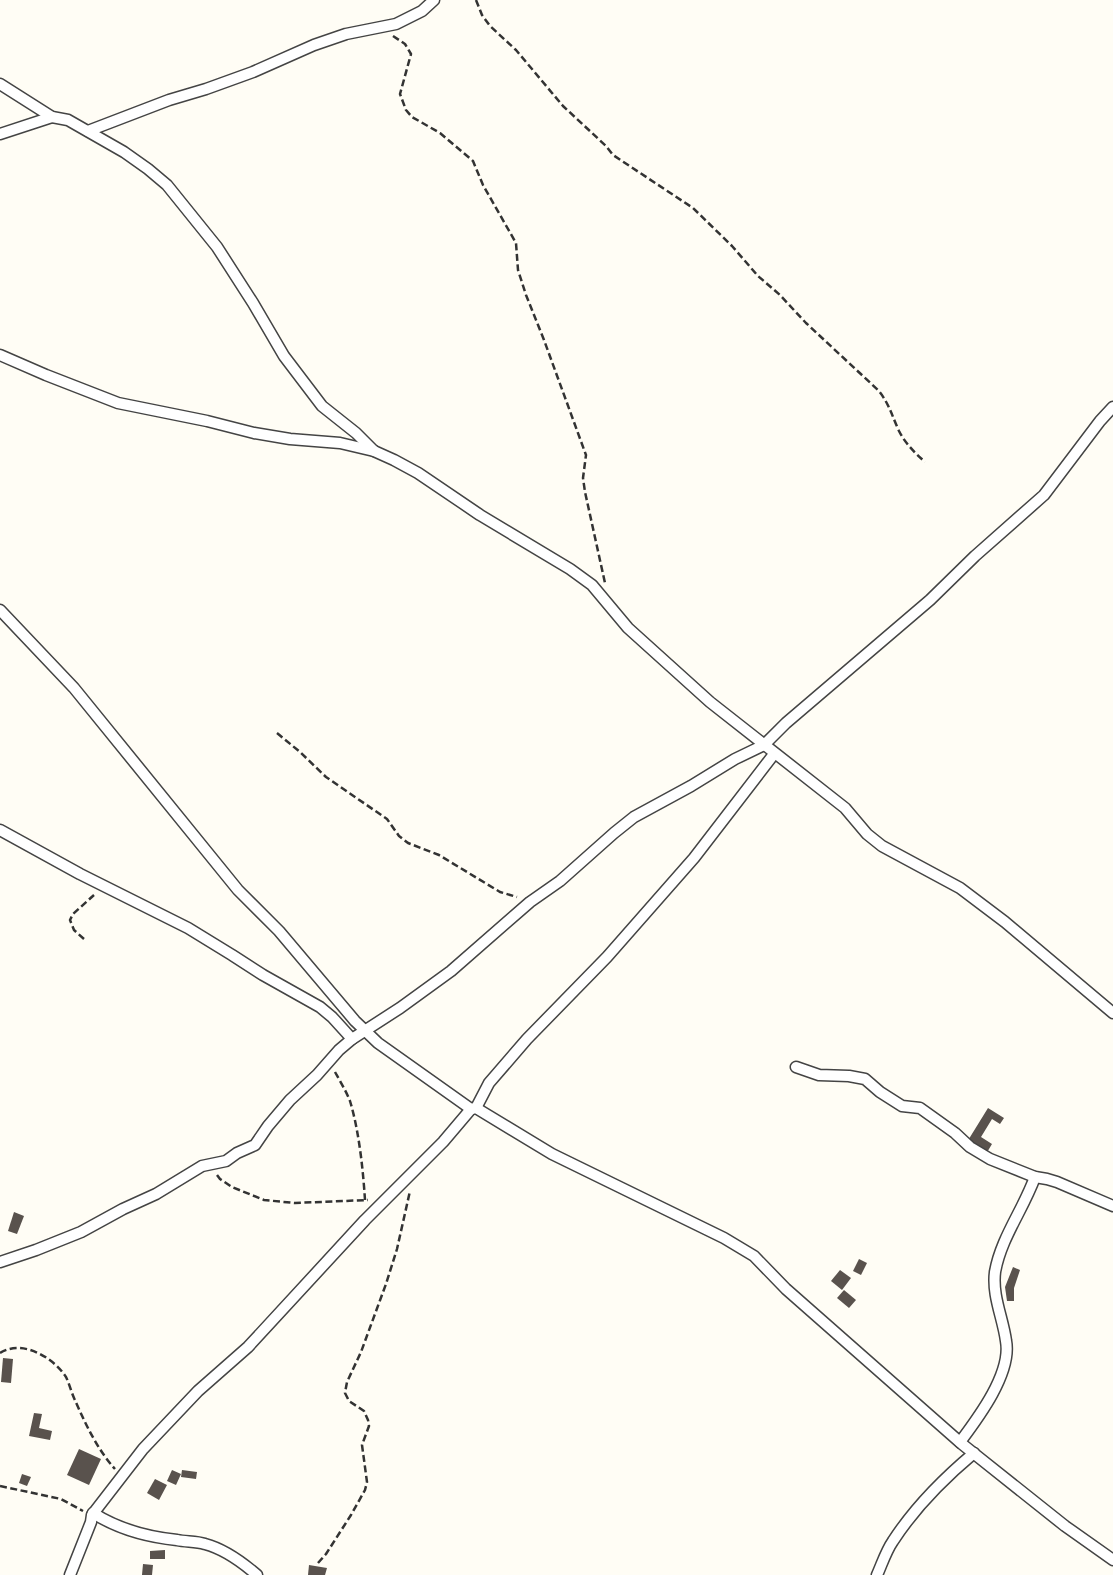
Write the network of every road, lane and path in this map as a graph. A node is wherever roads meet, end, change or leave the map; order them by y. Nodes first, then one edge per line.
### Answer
1 (434, 0) edge
2 (476, 0) edge
3 (379, 27) junction
4 (0, 83) edge
5 (52, 117) junction
6 (88, 131) junction
7 (0, 134) edge
8 (0, 355) edge
9 (1113, 407) edge
10 (374, 452) junction
11 (925, 461) dead end
12 (608, 603) junction
13 (0, 610) edge
14 (277, 733) dead end
15 (764, 745) junction
16 (774, 754) junction
17 (0, 830) edge
18 (103, 886) junction
19 (530, 902) junction
20 (84, 939) dead end
21 (1113, 1013) edge
22 (365, 1030) junction
23 (352, 1039) junction
24 (330, 1059) junction
25 (796, 1067) dead end
26 (474, 1109) junction
27 (209, 1164) junction
28 (414, 1171) junction
29 (1035, 1177) junction
30 (365, 1200) junction
31 (380, 1204) junction
32 (1113, 1206) edge
33 (0, 1262) edge
34 (0, 1353) edge
35 (960, 1442) junction
36 (974, 1453) junction
37 (121, 1476) junction
38 (0, 1486) edge
39 (93, 1514) junction
40 (1113, 1560) edge
41 (318, 1563) dead end
42 (70, 1575) edge
43 (257, 1575) edge
44 (877, 1575) edge

1 - 3 street
2 - 11 path
3 - 6 street
3 - 12 path
4 - 5 street
5 - 6 street
5 - 7 street
6 - 10 street
8 - 10 street
9 - 15 street
10 - 12 street
12 - 15 street
13 - 22 street
14 - 19 path
15 - 16 street
15 - 19 street
16 - 21 street
16 - 26 street
17 - 18 street
18 - 20 path
18 - 23 street
19 - 22 street
22 - 23 street
22 - 26 street
23 - 24 street
24 - 27 street
24 - 30 path
25 - 29 street
26 - 28 street
26 - 35 street
27 - 30 path
27 - 33 street
28 - 31 street
28 - 41 path
29 - 32 street
29 - 35 street
30 - 31 path
31 - 37 street
34 - 37 path
35 - 36 street
36 - 40 street
36 - 44 street
37 - 39 street
38 - 39 path
39 - 42 street
39 - 43 street

